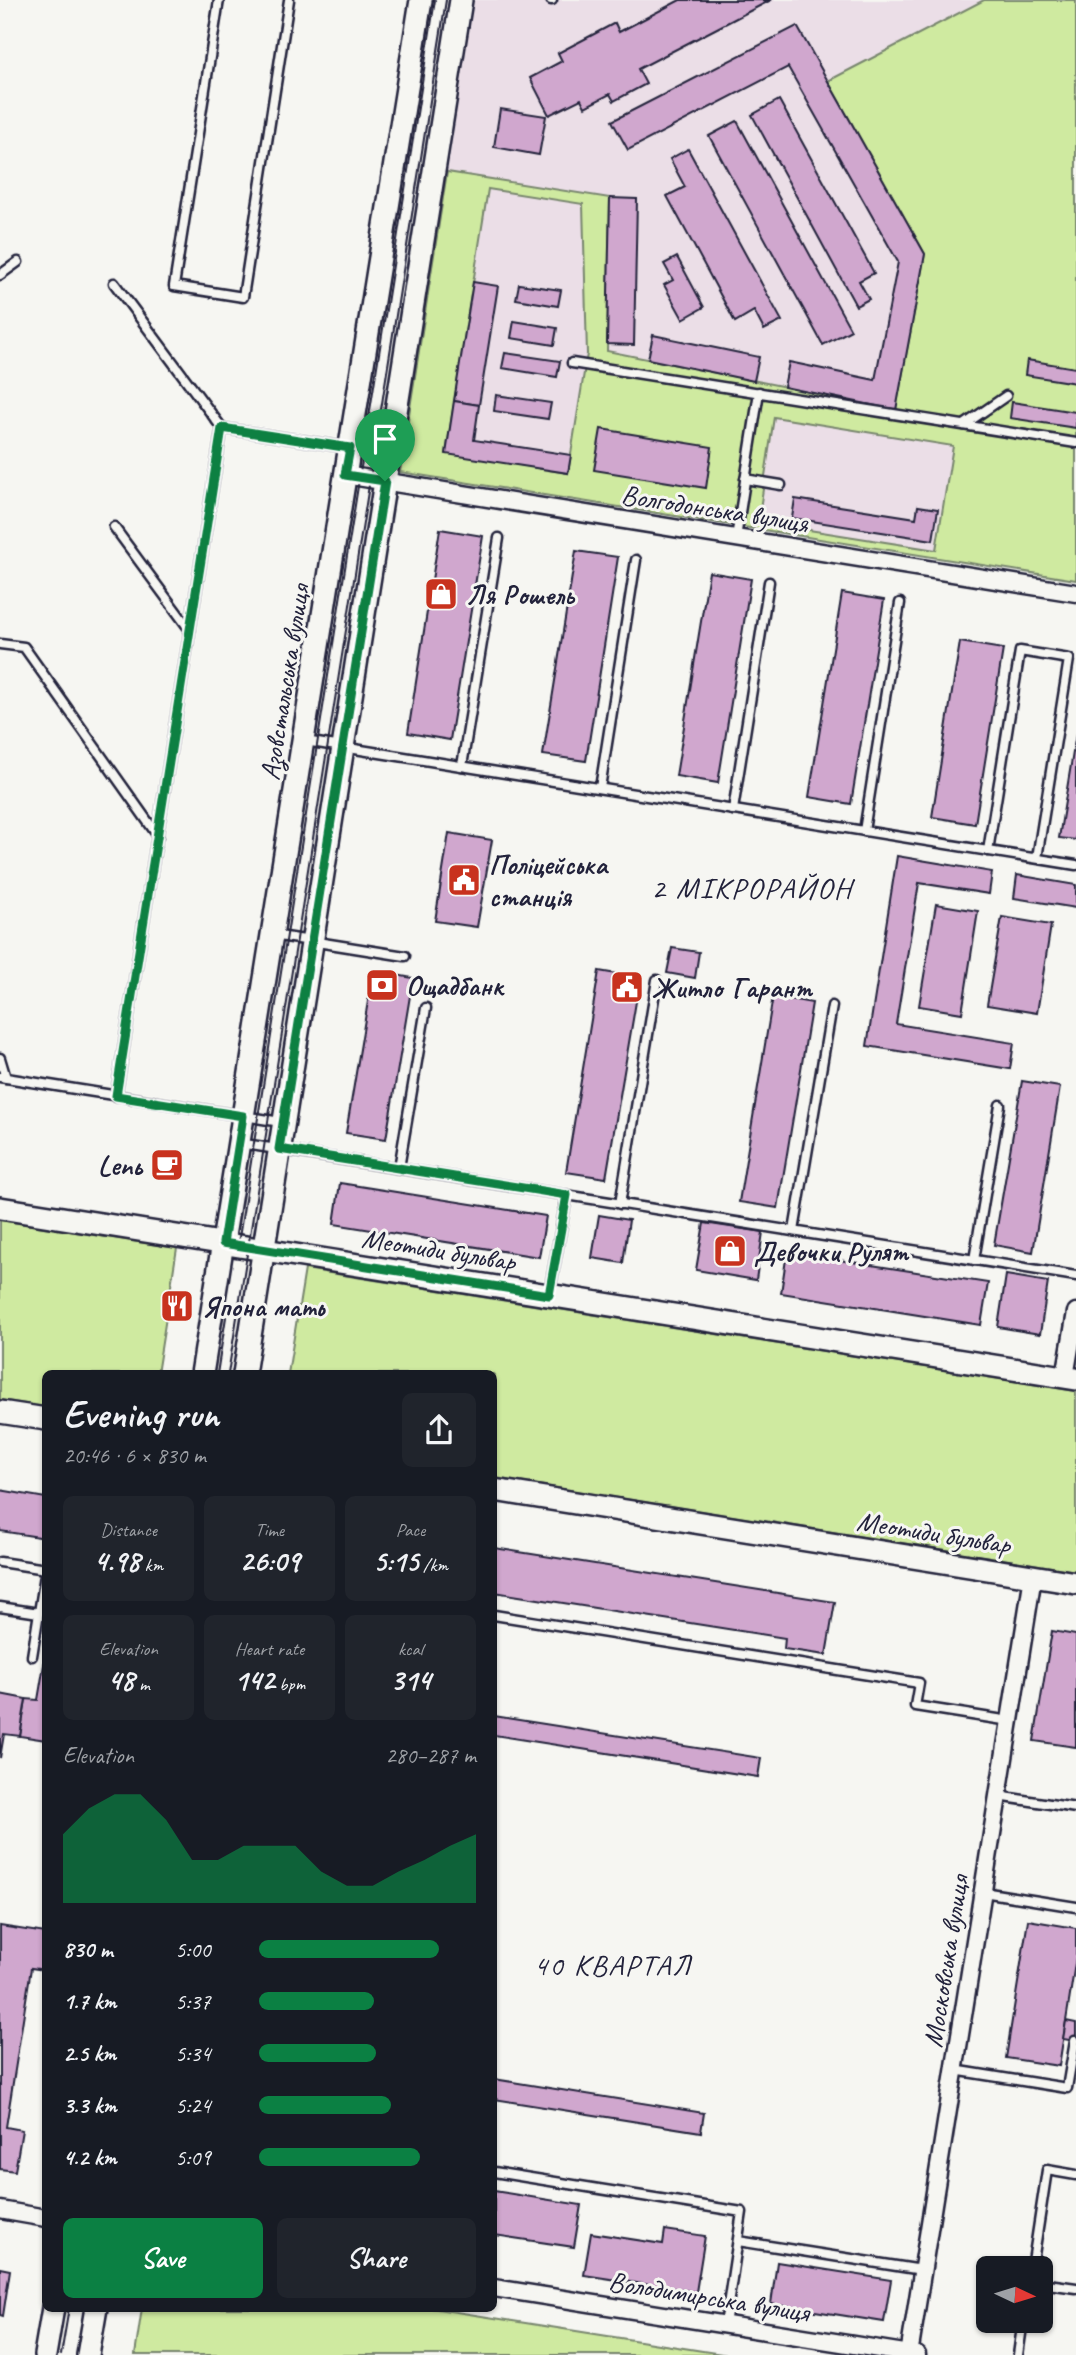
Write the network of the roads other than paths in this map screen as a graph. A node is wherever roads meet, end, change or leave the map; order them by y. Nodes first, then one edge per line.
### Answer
1 (219, 0) edge
2 (289, 0) edge
3 (421, 0) edge
4 (461, 0) edge
5 (18, 262) dead end
6 (0, 275) edge
7 (114, 283) dead end
8 (572, 362) dead end
9 (759, 393) junction
10 (1006, 396) dead end
11 (964, 425) junction
12 (222, 428) junction
13 (1076, 443) edge
14 (350, 448) junction
15 (389, 454) junction
16 (345, 475) junction
17 (745, 479) junction
18 (385, 481) junction
19 (781, 485) dead end
20 (114, 527) dead end
21 (499, 538) dead end
22 (736, 538) junction
23 (636, 560) dead end
24 (769, 582) dead end
25 (1076, 593) edge
26 (900, 603) dead end
27 (190, 630) junction
28 (0, 644) edge
29 (303, 741) junction
30 (343, 747) junction
31 (462, 766) junction
32 (600, 788) junction
33 (733, 810) junction
34 (864, 831) junction
35 (158, 836) junction
36 (988, 851) junction
37 (1037, 858) junction
38 (1076, 865) edge
39 (272, 935) junction
40 (312, 941) junction
41 (405, 956) dead end
42 (657, 980) dead end
43 (832, 1006) dead end
44 (426, 1008) dead end
45 (0, 1058) edge
46 (3, 1078) edge
47 (116, 1096) junction
48 (1000, 1105) dead end
49 (243, 1116) junction
50 (284, 1122) junction
51 (239, 1143) junction
52 (279, 1149) junction
53 (399, 1168) junction
54 (567, 1195) junction
55 (620, 1204) junction
56 (0, 1208) edge
57 (794, 1231) junction
58 (223, 1243) junction
59 (263, 1250) junction
60 (974, 1260) junction
61 (1076, 1276) edge
62 (549, 1295) junction
63 (1076, 1312) edge
64 (203, 1370) edge
65 (245, 1370) edge
66 (1071, 1378) edge
67 (0, 1412) edge
68 (42, 1418) edge
69 (497, 1490) edge
70 (0, 1562) edge
71 (42, 1568) edge
72 (1034, 1576) junction
73 (1076, 1583) edge
74 (42, 1594) edge
75 (0, 1607) edge
76 (39, 1613) junction
77 (497, 1615) edge
78 (32, 1656) dead end
79 (1010, 1721) junction
80 (998, 1796) junction
81 (1076, 1808) edge
82 (983, 1892) junction
83 (1076, 1906) edge
84 (1075, 2041) edge
85 (954, 2070) junction
86 (497, 2172) edge
87 (1076, 2175) edge
88 (0, 2210) edge
89 (42, 2216) edge
90 (738, 2241) junction
91 (1034, 2256) edge
92 (922, 2270) junction
93 (1054, 2285) edge
94 (497, 2288) edge
95 (1076, 2288) edge
96 (52, 2312) edge
97 (95, 2312) edge
98 (724, 2325) junction
99 (1021, 2333) edge
100 (45, 2355) edge
101 (88, 2355) edge
102 (912, 2355) edge
103 (1018, 2355) edge

1 - 2 lane
3 - 14 street, Азовстальська вулиця
4 - 15 street
5 - 6 lane
7 - 12 lane
8 - 9 lane
9 - 11 lane
9 - 17 lane
10 - 11 lane
11 - 13 lane
12 - 14 lane
12 - 27 lane
14 - 15 lane
14 - 16 street, Азовстальська вулиця
15 - 18 street
16 - 18 street, Волгодонська вулиця
16 - 29 street, Азовстальська вулиця
17 - 19 lane
17 - 22 lane
18 - 22 street, Волгодонська вулиця
18 - 30 street
20 - 27 lane
21 - 31 lane
22 - 25 street, Волгодонська вулиця
23 - 32 lane
24 - 33 lane
26 - 34 lane
27 - 35 lane
28 - 35 lane
29 - 30 lane
29 - 39 street, Азовстальська вулиця
30 - 31 lane
30 - 40 street
31 - 32 lane
32 - 33 lane
33 - 34 lane
34 - 36 lane
35 - 47 lane
36 - 37 lane
36 - 37 lane
37 - 38 lane
39 - 40 lane
39 - 49 street, Азовстальська вулиця
40 - 41 lane
40 - 50 street
42 - 55 lane
43 - 57 lane
44 - 53 lane
45 - 46 lane
46 - 47 lane
47 - 49 lane
48 - 60 lane
49 - 50 lane
49 - 51 street, Азовстальська вулиця
50 - 52 street
51 - 52 lane
51 - 58 street, Азовстальська вулиця
52 - 53 lane
52 - 59 street
53 - 54 lane
54 - 55 lane
54 - 62 lane
55 - 57 lane
56 - 58 street, Меотиди бульвар
57 - 60 lane
58 - 59 street, Меотиди бульвар
58 - 64 street, Азовстальська вулиця
59 - 62 street, Меотиди бульвар
59 - 65 street
60 - 61 lane
62 - 66 street, Меотиди бульвар
63 - 66 street
67 - 68 street
69 - 72 street, Меотиди бульвар
70 - 71 lane
72 - 73 street, Меотиди бульвар
72 - 79 street, Московська вулиця
74 - 76 lane
75 - 76 lane
76 - 78 lane
77 - 79 lane
79 - 80 street, Московська вулиця
80 - 81 lane
80 - 82 street, Московська вулиця
82 - 83 lane
82 - 85 street, Московська вулиця
84 - 85 lane
85 - 92 street, Московська вулиця
86 - 90 lane
87 - 91 lane
88 - 89 street
90 - 92 lane
90 - 98 lane
92 - 102 street, Московська вулиця
93 - 95 lane
94 - 98 street, Володимирська вулиця
96 - 100 street
97 - 101 street
98 - 102 street, Володимирська вулиця
99 - 103 lane

